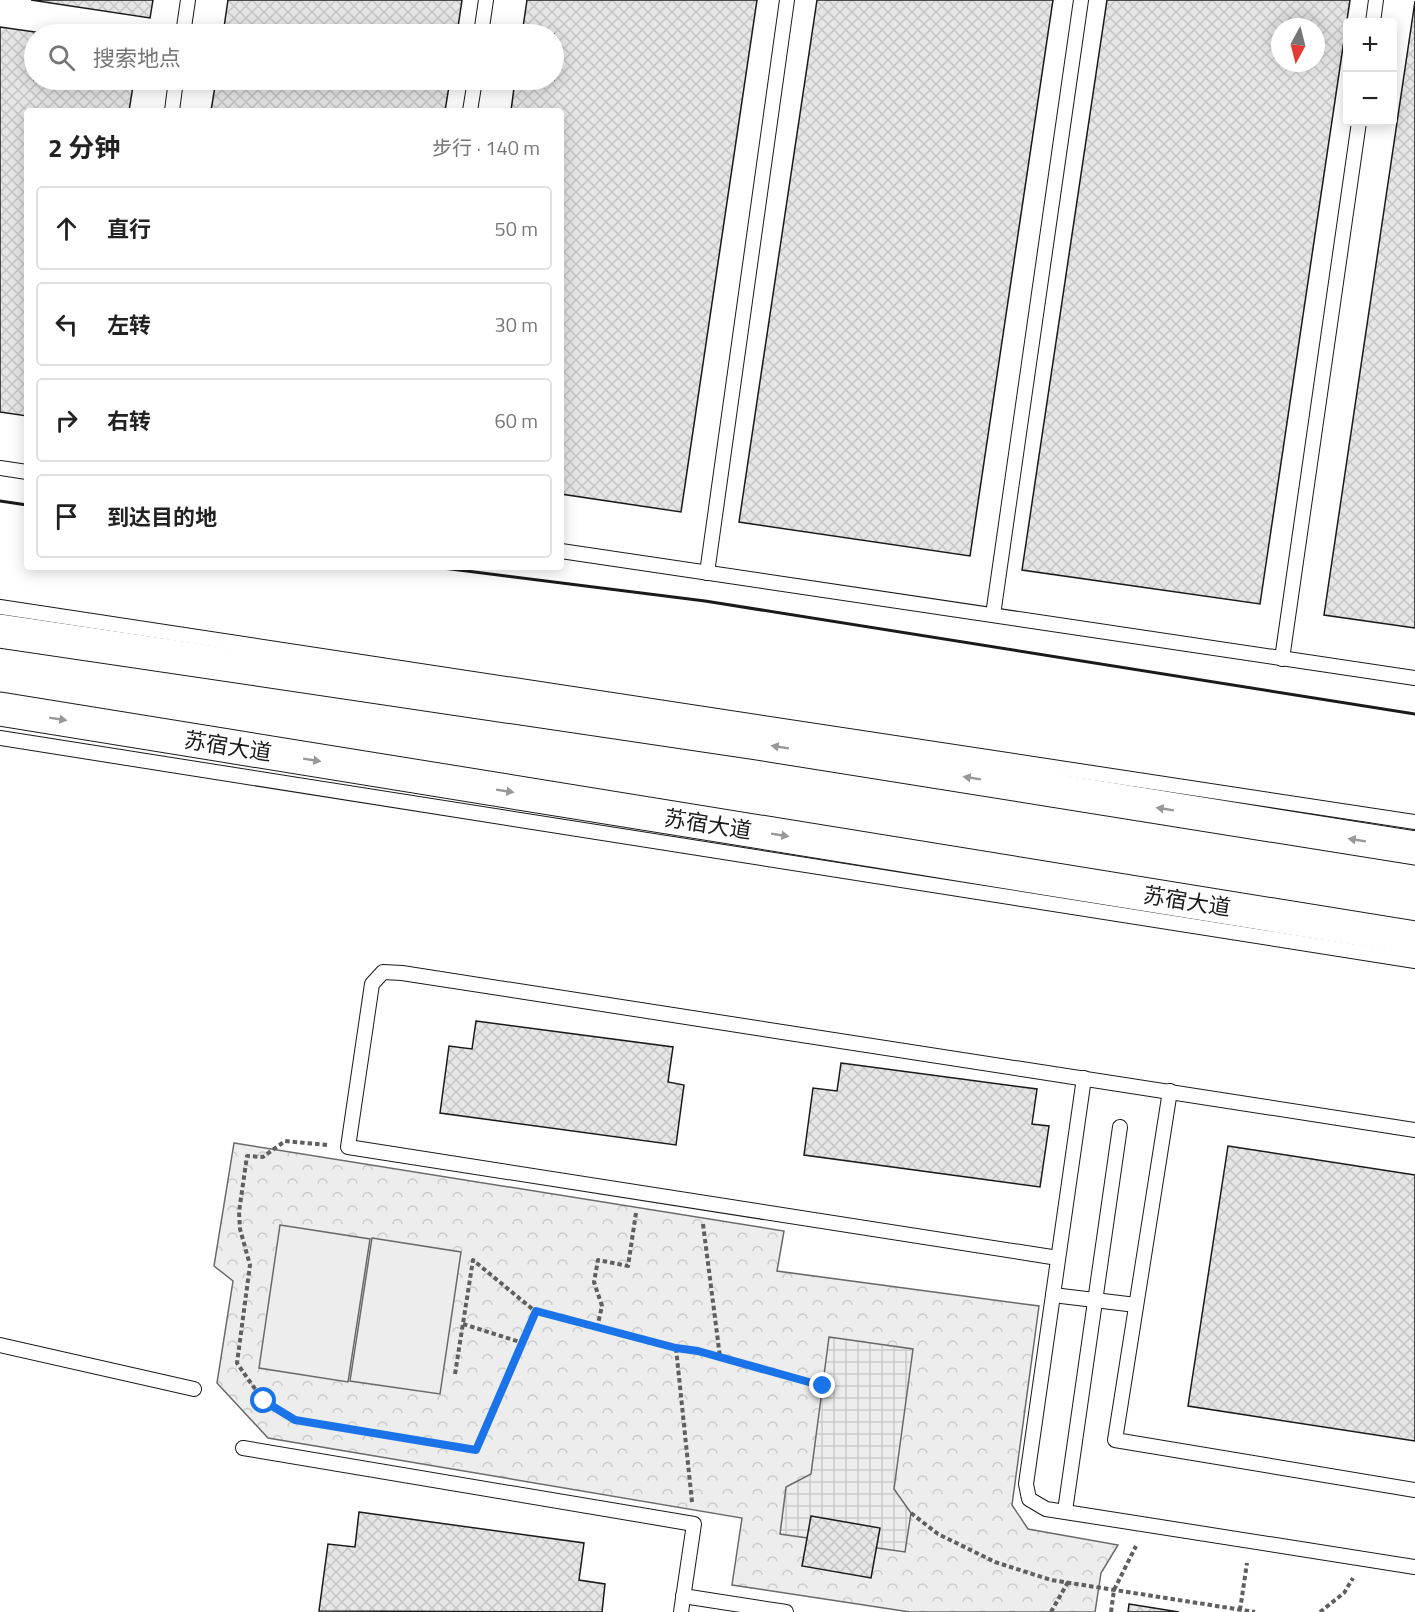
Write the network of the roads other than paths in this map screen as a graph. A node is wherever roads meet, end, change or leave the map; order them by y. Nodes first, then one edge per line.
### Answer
1 (188, 0) edge
2 (486, 0) edge
3 (788, 0) edge
4 (1081, 0) edge
5 (1376, 0) edge
6 (1374, 18) edge
7 (184, 24) edge
8 (482, 24) edge
9 (175, 90) edge
10 (473, 90) edge
11 (172, 108) edge
12 (470, 108) edge
13 (1358, 126) edge
14 (0, 468) edge
15 (24, 472) edge
16 (564, 551) edge
17 (707, 573) junction
18 (0, 607) edge
19 (993, 615) junction
20 (0, 631) edge
21 (1282, 659) junction
22 (1415, 678) edge
23 (0, 709) edge
24 (0, 738) edge
25 (1415, 822) edge
26 (1415, 849) edge
27 (1415, 938) edge
28 (1415, 961) edge
29 (1084, 1078) junction
30 (1170, 1091) junction
31 (1120, 1127) dead end
32 (1415, 1130) edge
33 (1058, 1258) junction
34 (1053, 1295) junction
35 (1095, 1300) junction
36 (1136, 1305) junction
37 (0, 1345) edge
38 (194, 1389) dead end
39 (243, 1448) dead end
40 (1415, 1490) edge
41 (1065, 1511) junction
42 (1415, 1567) edge
43 (683, 1596) junction
44 (681, 1612) edge
45 (786, 1612) edge

1 - 7 lane
2 - 8 lane
3 - 17 lane
4 - 19 lane
5 - 6 lane
9 - 11 lane
10 - 12 lane
13 - 21 lane
14 - 15 lane
16 - 17 lane
17 - 19 lane
18 - 25 lane
19 - 21 lane
26 -> 20 main road
21 - 22 lane
23 -> 27 main road, 苏宿大道
24 - 28 lane
29 - 30 lane
29 - 33 lane
29 - 33 lane
30 - 32 lane
30 - 36 lane
31 - 35 lane
33 - 34 lane
34 - 35 lane
34 - 41 lane
35 - 36 lane
35 - 41 lane
36 - 40 lane
37 - 38 lane
39 - 43 lane
41 - 42 lane
43 - 44 lane
43 - 45 lane

